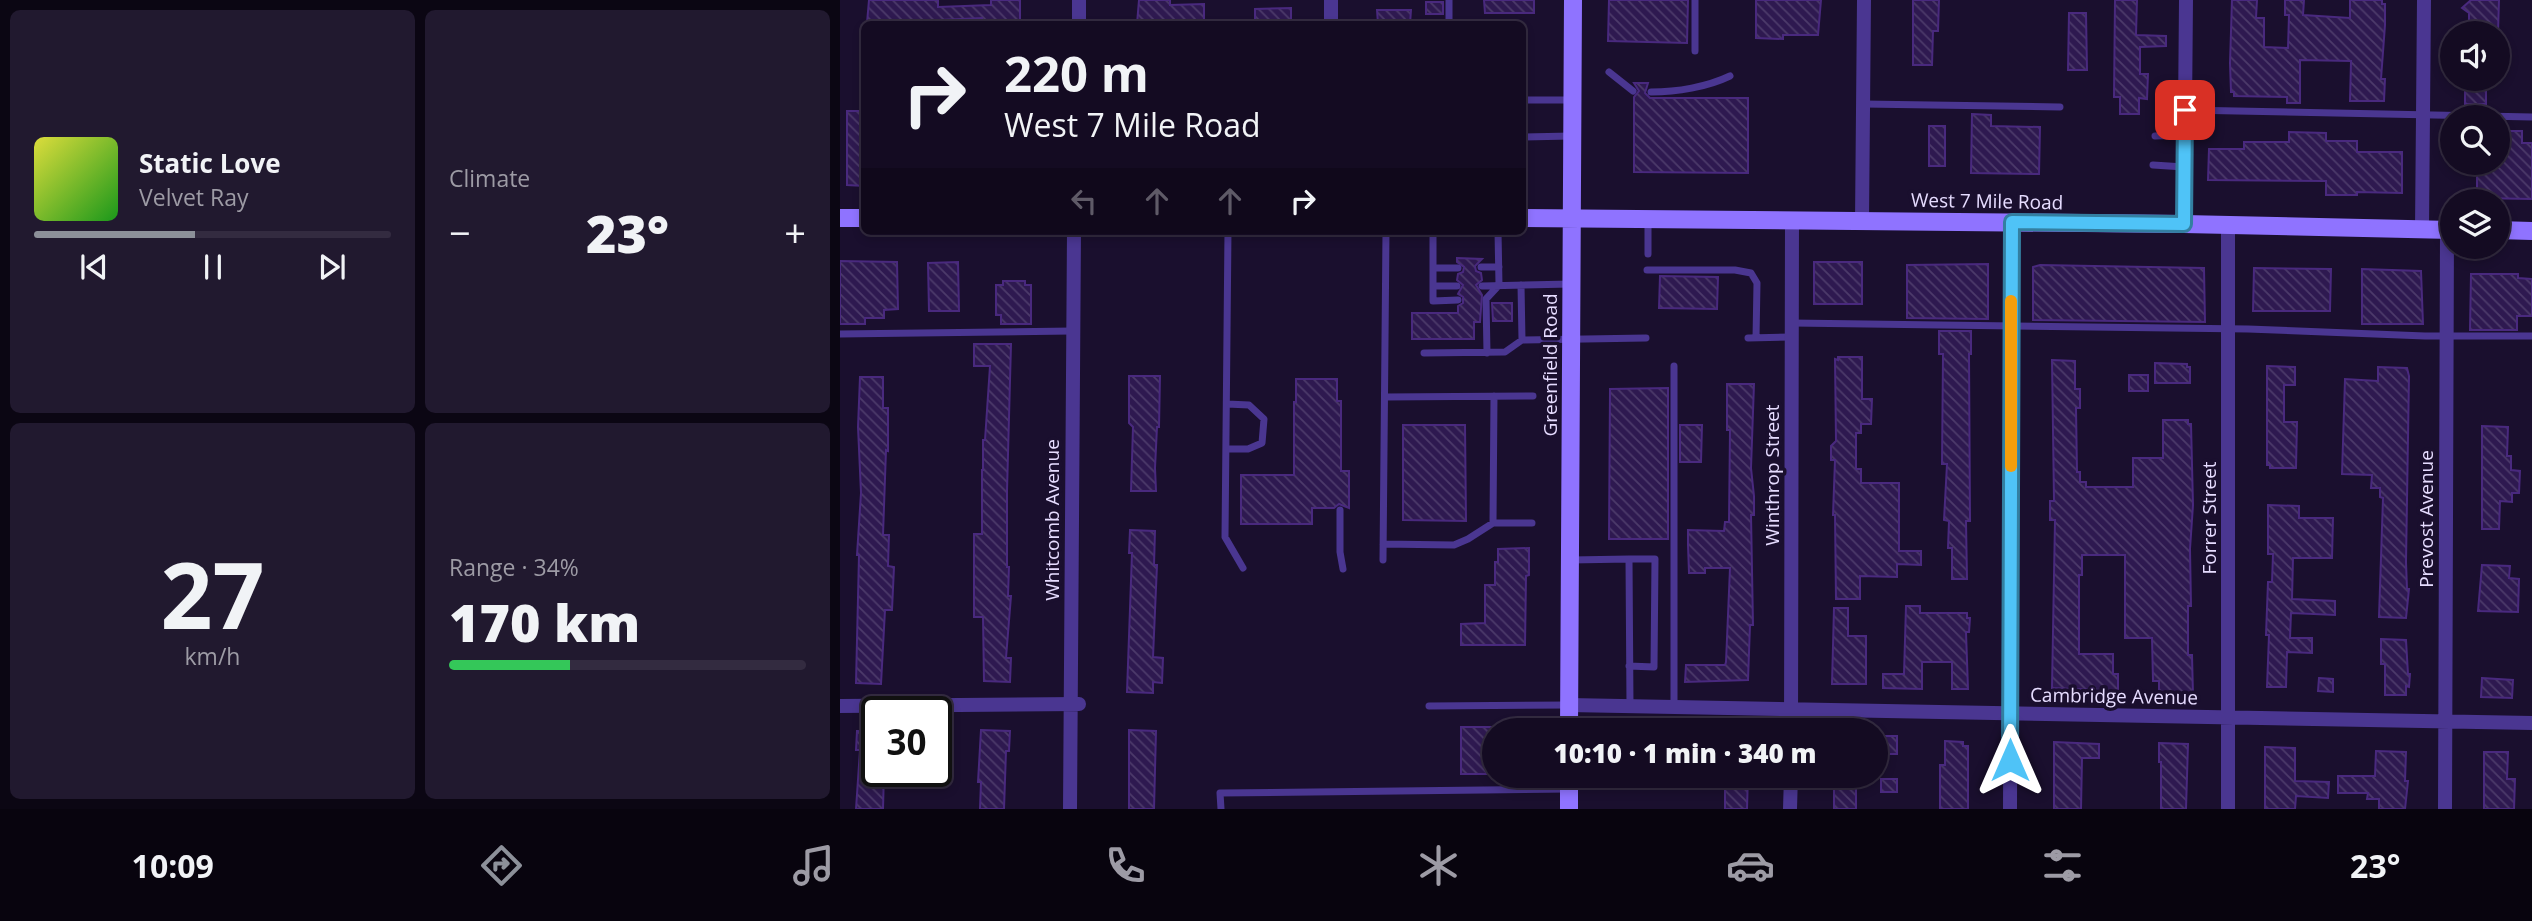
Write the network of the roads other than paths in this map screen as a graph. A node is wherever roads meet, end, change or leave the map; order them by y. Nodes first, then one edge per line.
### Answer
1 (1079, 0) edge
2 (1331, 0) edge
3 (1449, 0) edge
4 (1573, 0) edge
5 (1695, 0) edge
6 (1864, 0) edge
7 (2186, 0) edge
8 (2424, 0) edge
9 (1079, 21) edge
10 (1331, 21) edge
11 (1449, 21) edge
12 (1695, 51) dead end
13 (1609, 72) dead end
14 (1730, 76) dead end
15 (1633, 91) dead end
16 (1651, 92) dead end
17 (1526, 100) edge
18 (1572, 100) junction
19 (1863, 104) junction
20 (2060, 107) dead end
21 (2185, 110) junction
22 (2423, 115) junction
23 (2532, 117) edge
24 (2185, 135) junction
25 (1572, 136) junction
26 (2155, 136) dead end
27 (1526, 137) edge
28 (2153, 165) dead end
29 (2185, 167) junction
30 (840, 218) edge
31 (861, 218) edge
32 (1526, 218) edge
33 (1572, 218) junction
34 (1648, 219) junction
35 (1792, 221) junction
36 (1862, 221) junction
37 (2012, 222) junction
38 (2184, 224) junction
39 (2228, 226) junction
40 (2422, 229) junction
41 (2440, 230) edge
42 (2510, 230) edge
43 (2532, 231) edge
44 (1074, 235) edge
45 (1228, 235) edge
46 (1386, 235) edge
47 (1433, 235) edge
48 (1498, 235) edge
49 (1648, 254) dead end
50 (2448, 259) edge
51 (1481, 267) dead end
52 (1499, 267) junction
53 (1433, 268) junction
54 (1458, 268) dead end
55 (1647, 270) dead end
56 (1571, 284) junction
57 (1499, 285) junction
58 (1521, 285) junction
59 (1433, 286) junction
60 (1457, 286) dead end
61 (1482, 286) dead end
62 (1458, 300) dead end
63 (2011, 327) junction
64 (2228, 329) junction
65 (1792, 330) junction
66 (1072, 331) junction
67 (840, 334) edge
68 (2447, 335) junction
69 (2532, 336) edge
70 (1571, 338) junction
71 (1646, 338) dead end
72 (1522, 340) junction
73 (1424, 353) dead end
74 (1487, 353) junction
75 (1674, 366) dead end
76 (1385, 397) junction
77 (1493, 397) junction
78 (1533, 397) dead end
79 (1227, 404) junction
80 (1226, 449) junction
81 (1340, 510) dead end
82 (1493, 523) junction
83 (1532, 523) dead end
84 (1383, 544) junction
85 (1629, 559) junction
86 (1570, 560) junction
87 (1383, 561) dead end
88 (1243, 568) dead end
89 (1343, 569) dead end
90 (1629, 666) junction
91 (1075, 704) junction
92 (1569, 705) junction
93 (840, 706) edge
94 (1429, 706) dead end
95 (1630, 706) junction
96 (1674, 706) junction
97 (1791, 709) junction
98 (2010, 713) junction
99 (2228, 717) junction
100 (1569, 718) edge
101 (1791, 718) edge
102 (2445, 722) junction
103 (2532, 723) edge
104 (1482, 785) edge
105 (1569, 788) edge
106 (1791, 788) edge
107 (1070, 809) edge
108 (1221, 809) edge
109 (1569, 809) edge
110 (1790, 809) edge
111 (2010, 809) edge
112 (2228, 809) edge
113 (2445, 809) edge

1 - 9 street
2 - 10 street
3 - 11 lane
4 - 18 main road, Greenfield Road
5 - 12 lane
6 - 19 street
7 - 21 street
8 - 22 street
13 - 15 lane
14 - 16 lane
17 - 18 lane
18 - 25 main road, Greenfield Road
19 - 20 lane
19 - 36 street
21 - 22 lane
21 - 24 street
22 - 23 lane
22 - 40 street
24 - 26 lane
24 - 29 street
25 - 27 lane
25 - 33 main road, Greenfield Road
28 - 29 lane
29 - 38 street
30 - 31 main road
32 - 33 main road, West 7 Mile Road
33 - 34 main road, West 7 Mile Road
33 - 56 main road, Greenfield Road
34 - 35 main road, West 7 Mile Road
34 - 49 lane
35 - 36 main road, West 7 Mile Road
35 - 65 street, Winthrop Street
36 - 37 main road, West 7 Mile Road
37 - 38 main road, West 7 Mile Road
37 - 63 street
38 - 39 main road, West 7 Mile Road
39 - 40 main road, West 7 Mile Road
39 - 64 street, Forrer Street
40 - 41 main road, West 7 Mile Road
42 - 43 main road
44 - 66 street, Whitcomb Avenue
45 - 79 lane
46 - 76 lane
47 - 53 lane
48 - 52 lane
50 - 68 street, Prevost Avenue
51 - 52 lane
52 - 57 lane
53 - 54 lane
53 - 59 lane
55 - 65 lane
56 - 58 lane
56 - 70 main road, Greenfield Road
57 - 58 lane
57 - 61 lane
57 - 74 lane
58 - 72 lane
59 - 60 lane
59 - 62 lane
63 - 64 lane
63 - 65 lane
63 - 98 street
64 - 68 lane
64 - 99 street, Forrer Street
65 - 97 street, Winthrop Street
66 - 67 lane
66 - 91 street, Whitcomb Avenue
68 - 69 lane
68 - 102 street, Prevost Avenue
70 - 71 lane
70 - 72 lane
70 - 86 main road, Greenfield Road
72 - 74 lane
73 - 74 lane
75 - 96 lane
76 - 77 lane
76 - 84 lane
77 - 78 lane
77 - 82 lane
79 - 80 lane
79 - 80 lane
80 - 88 lane
81 - 89 lane
82 - 83 lane
82 - 84 lane
84 - 87 lane
85 - 86 lane
85 - 90 lane
85 - 90 lane
86 - 92 main road, Greenfield Road
90 - 95 lane
91 - 93 street
91 - 107 street, Whitcomb Avenue
92 - 94 lane
92 - 95 street, Cambridge Avenue
92 - 100 main road, Greenfield Road
95 - 96 street, Cambridge Avenue
96 - 97 street, Cambridge Avenue
97 - 98 street, Cambridge Avenue
97 - 101 street, Winthrop Street
98 - 99 street, Cambridge Avenue
98 - 111 street
99 - 102 street, Cambridge Avenue
99 - 112 street, Forrer Street
102 - 103 street, Cambridge Avenue
102 - 113 street, Prevost Avenue
104 - 108 lane
105 - 109 main road
106 - 110 street

